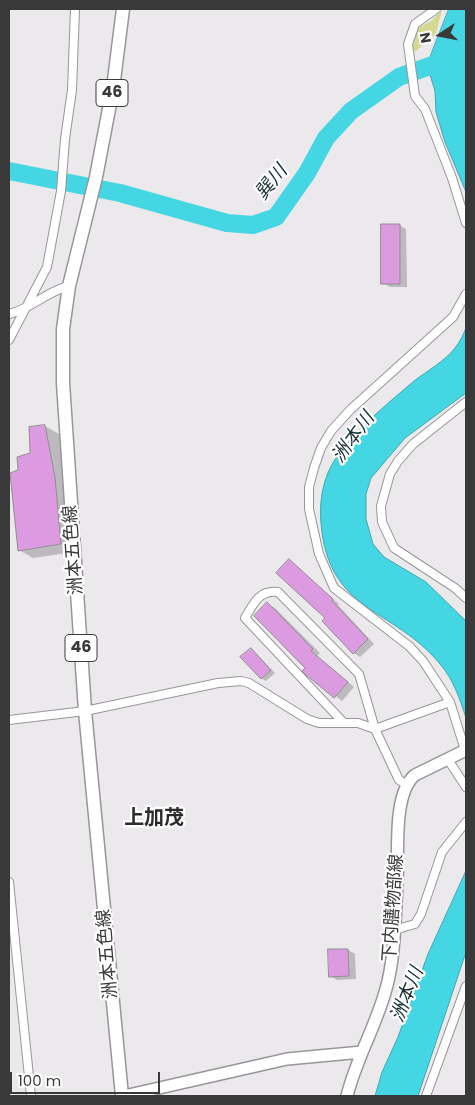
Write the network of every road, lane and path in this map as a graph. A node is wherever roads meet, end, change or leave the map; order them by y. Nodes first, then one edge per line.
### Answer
1 (75, 9) edge
2 (123, 9) edge
3 (436, 9) edge
4 (466, 223) edge
5 (69, 286) junction
6 (466, 294) edge
7 (24, 311) junction
8 (9, 314) edge
9 (9, 340) edge
10 (466, 402) edge
11 (466, 598) edge
12 (450, 702) junction
13 (85, 711) junction
14 (9, 720) edge
15 (342, 721) junction
16 (375, 729) junction
17 (466, 750) edge
18 (447, 758) junction
19 (406, 784) junction
20 (466, 787) edge
21 (466, 822) edge
22 (9, 882) edge
23 (394, 930) junction
24 (466, 986) edge
25 (362, 1052) junction
26 (31, 1096) edge
27 (123, 1096) edge
28 (347, 1096) edge
29 (426, 1096) edge

1 - 7 street
2 - 5 main road, 洲本五色線 / 46
3 - 4 street
5 - 7 street
5 - 13 main road, 洲本五色線 / 46
6 - 12 street
7 - 8 street
7 - 9 street
10 - 11 street
12 - 16 street
12 - 17 street
13 - 14 street
13 - 15 street
13 - 27 main road, 洲本五色線 / 46
15 - 16 street
15 - 16 street
16 - 19 street
17 - 18 main road
18 - 19 main road
18 - 20 street
19 - 23 main road, 下内膳物部線
21 - 23 street
22 - 26 street
23 - 25 main road, 下内膳物部線
24 - 29 street
25 - 27 main road
25 - 28 main road, 下内膳物部線

